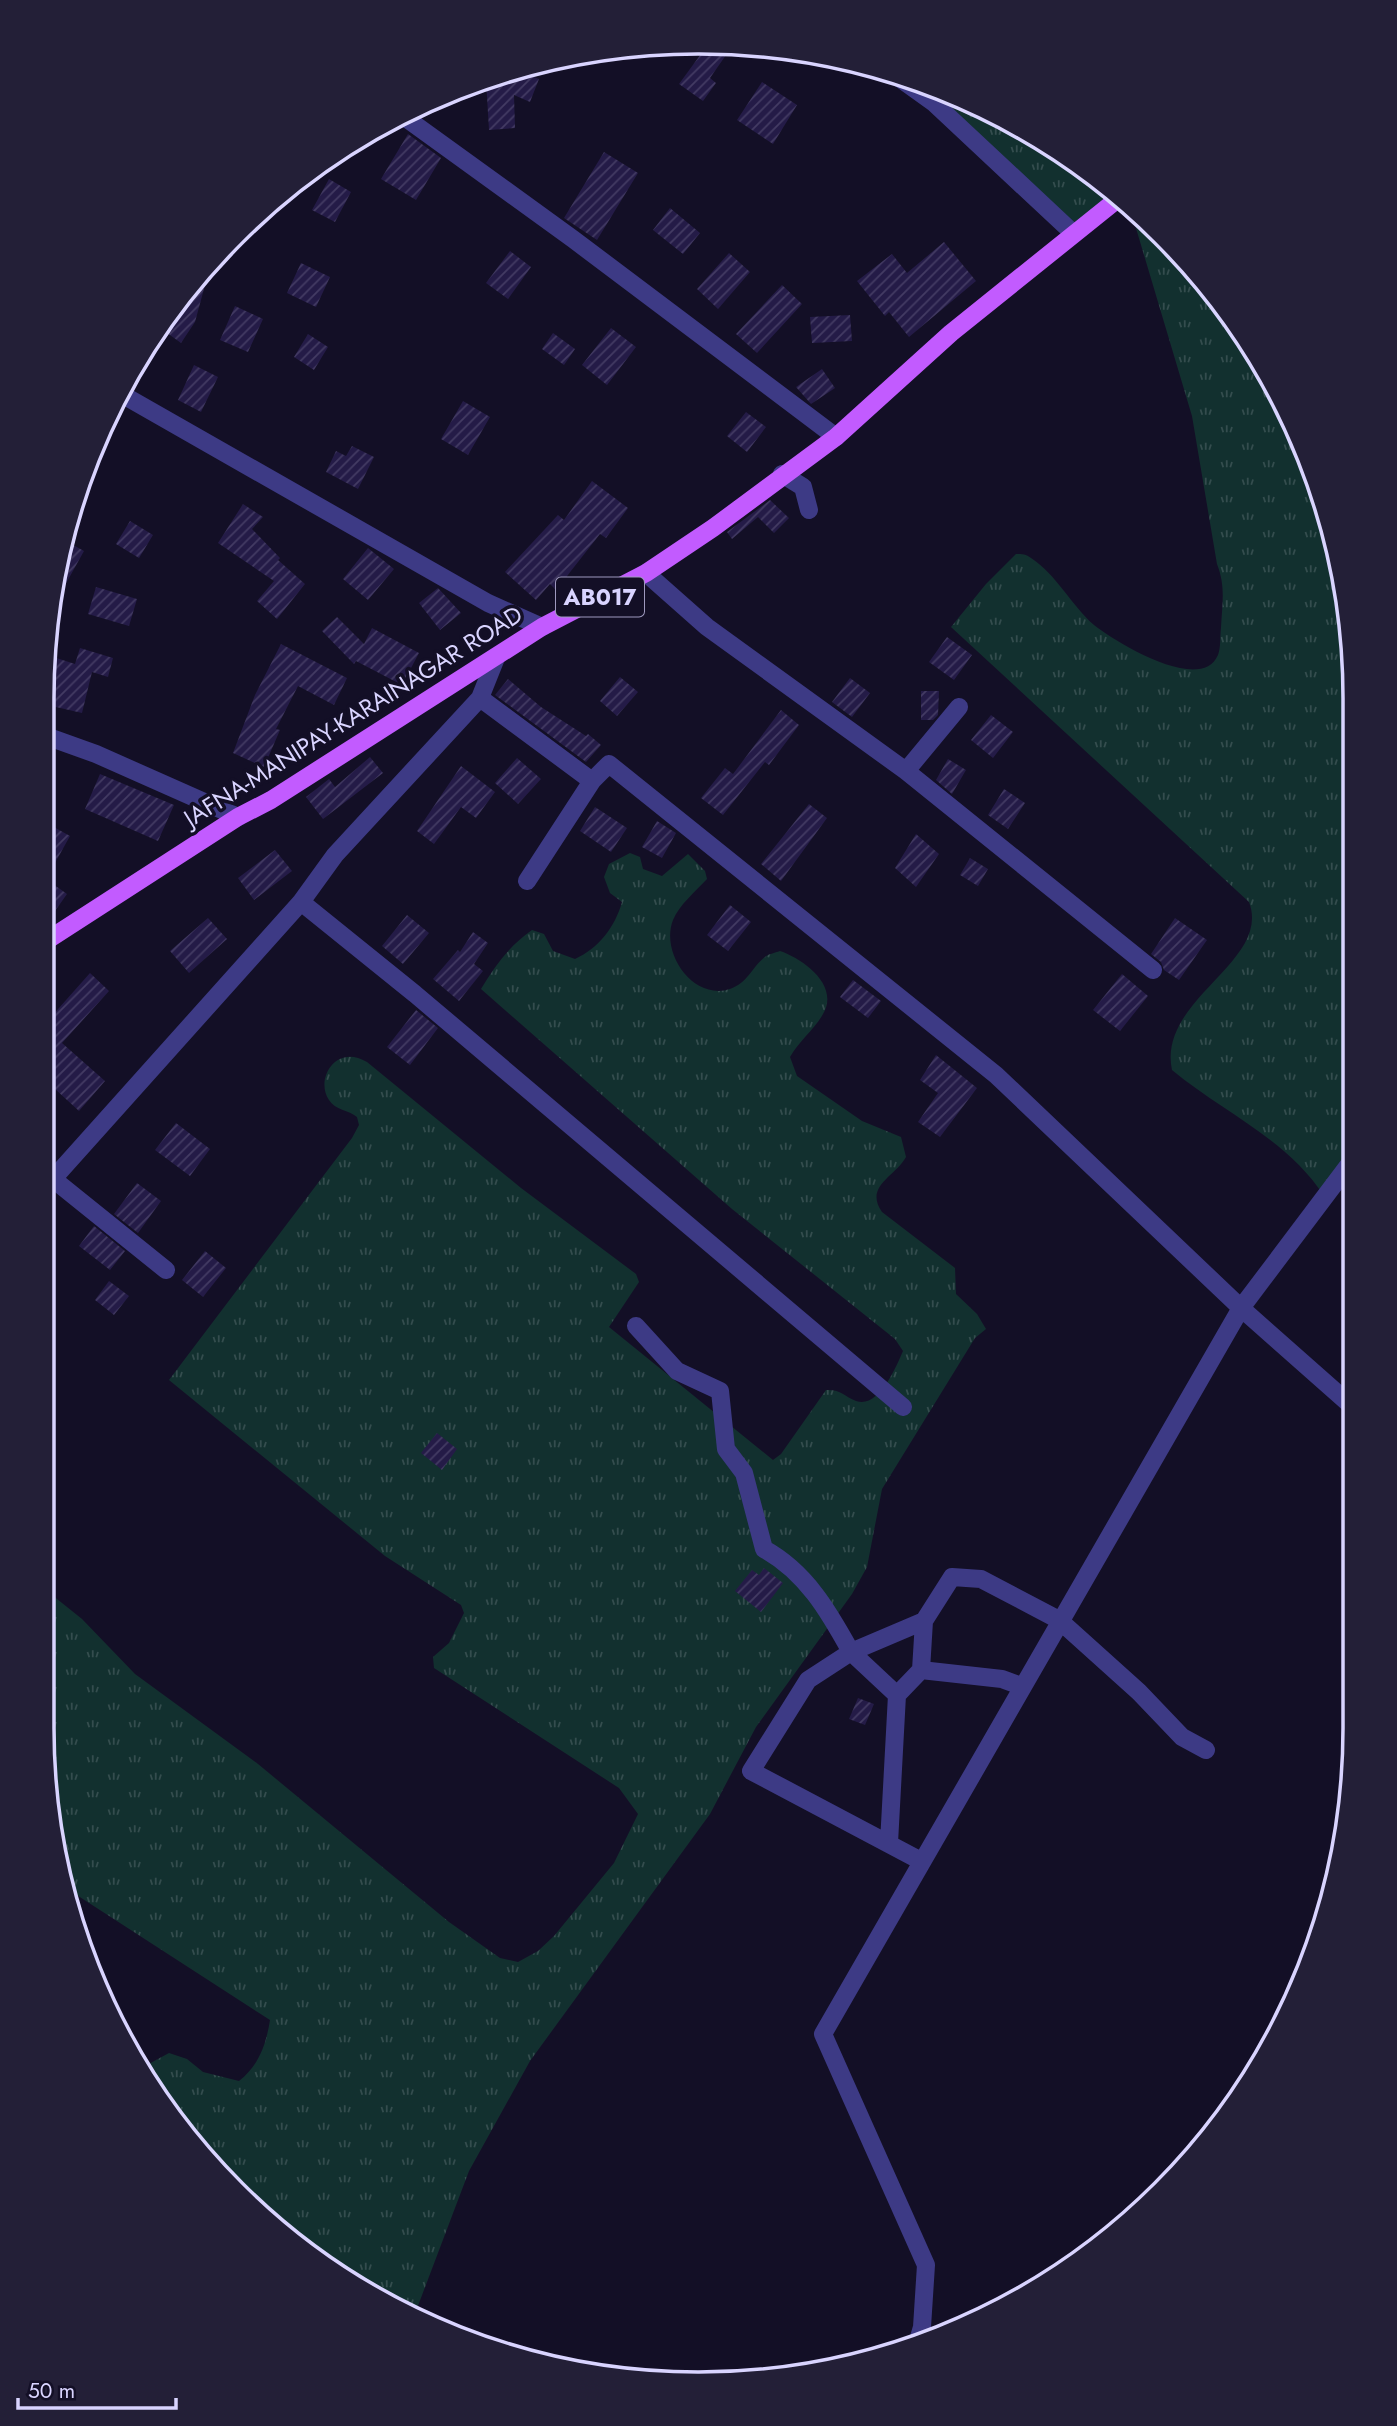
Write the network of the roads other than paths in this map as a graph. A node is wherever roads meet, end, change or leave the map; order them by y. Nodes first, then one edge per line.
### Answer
1 (921, 94) edge
2 (411, 123) edge
3 (1111, 204) edge
4 (1073, 233) junction
5 (129, 399) edge
6 (836, 437) junction
7 (782, 474) junction
8 (809, 510) dead end
9 (646, 573) junction
10 (542, 627) junction
11 (496, 659) junction
12 (480, 698) junction
13 (959, 707) dead end
14 (54, 739) edge
15 (906, 771) junction
16 (592, 782) junction
17 (237, 817) junction
18 (527, 881) dead end
19 (301, 902) junction
20 (54, 936) edge
21 (1153, 970) dead end
22 (1343, 1172) edge
23 (54, 1178) edge
24 (54, 1189) edge
25 (166, 1270) dead end
26 (1241, 1308) junction
27 (636, 1326) dead end
28 (1343, 1398) edge
29 (903, 1407) dead end
30 (1059, 1620) junction
31 (924, 1621) junction
32 (851, 1652) junction
33 (921, 1670) junction
34 (1021, 1686) junction
35 (897, 1695) junction
36 (1206, 1751) dead end
37 (889, 1843) junction
38 (921, 1861) junction
39 (920, 2332) edge

1 - 4 street
2 - 6 street
3 - 4 main road, JAFNA-MANIPAY-KARAINAGAR ROAD / AB017
4 - 6 main road, JAFNA-MANIPAY-KARAINAGAR ROAD / AB017
5 - 10 street
6 - 7 main road, JAFNA-MANIPAY-KARAINAGAR ROAD / AB017
7 - 8 street
7 - 9 main road, JAFNA-MANIPAY-KARAINAGAR ROAD / AB017
9 - 10 main road, JAFNA-MANIPAY-KARAINAGAR ROAD / AB017
9 - 15 street
10 - 11 main road, JAFNA-MANIPAY-KARAINAGAR ROAD / AB017
11 - 12 street
11 - 17 main road, JAFNA-MANIPAY-KARAINAGAR ROAD / AB017
12 - 16 street
12 - 19 street
13 - 15 street
14 - 17 street
15 - 21 street
16 - 18 street
16 - 26 street
17 - 20 main road, JAFNA-MANIPAY-KARAINAGAR ROAD / AB017
19 - 23 street
19 - 29 street
22 - 26 street
24 - 25 street
26 - 28 street
26 - 30 street
27 - 32 street
30 - 31 street
30 - 34 street
30 - 36 street
31 - 32 street
31 - 33 street
32 - 35 street
32 - 37 street
33 - 34 street
33 - 35 street
34 - 38 street
35 - 37 street
37 - 38 street
38 - 39 street

